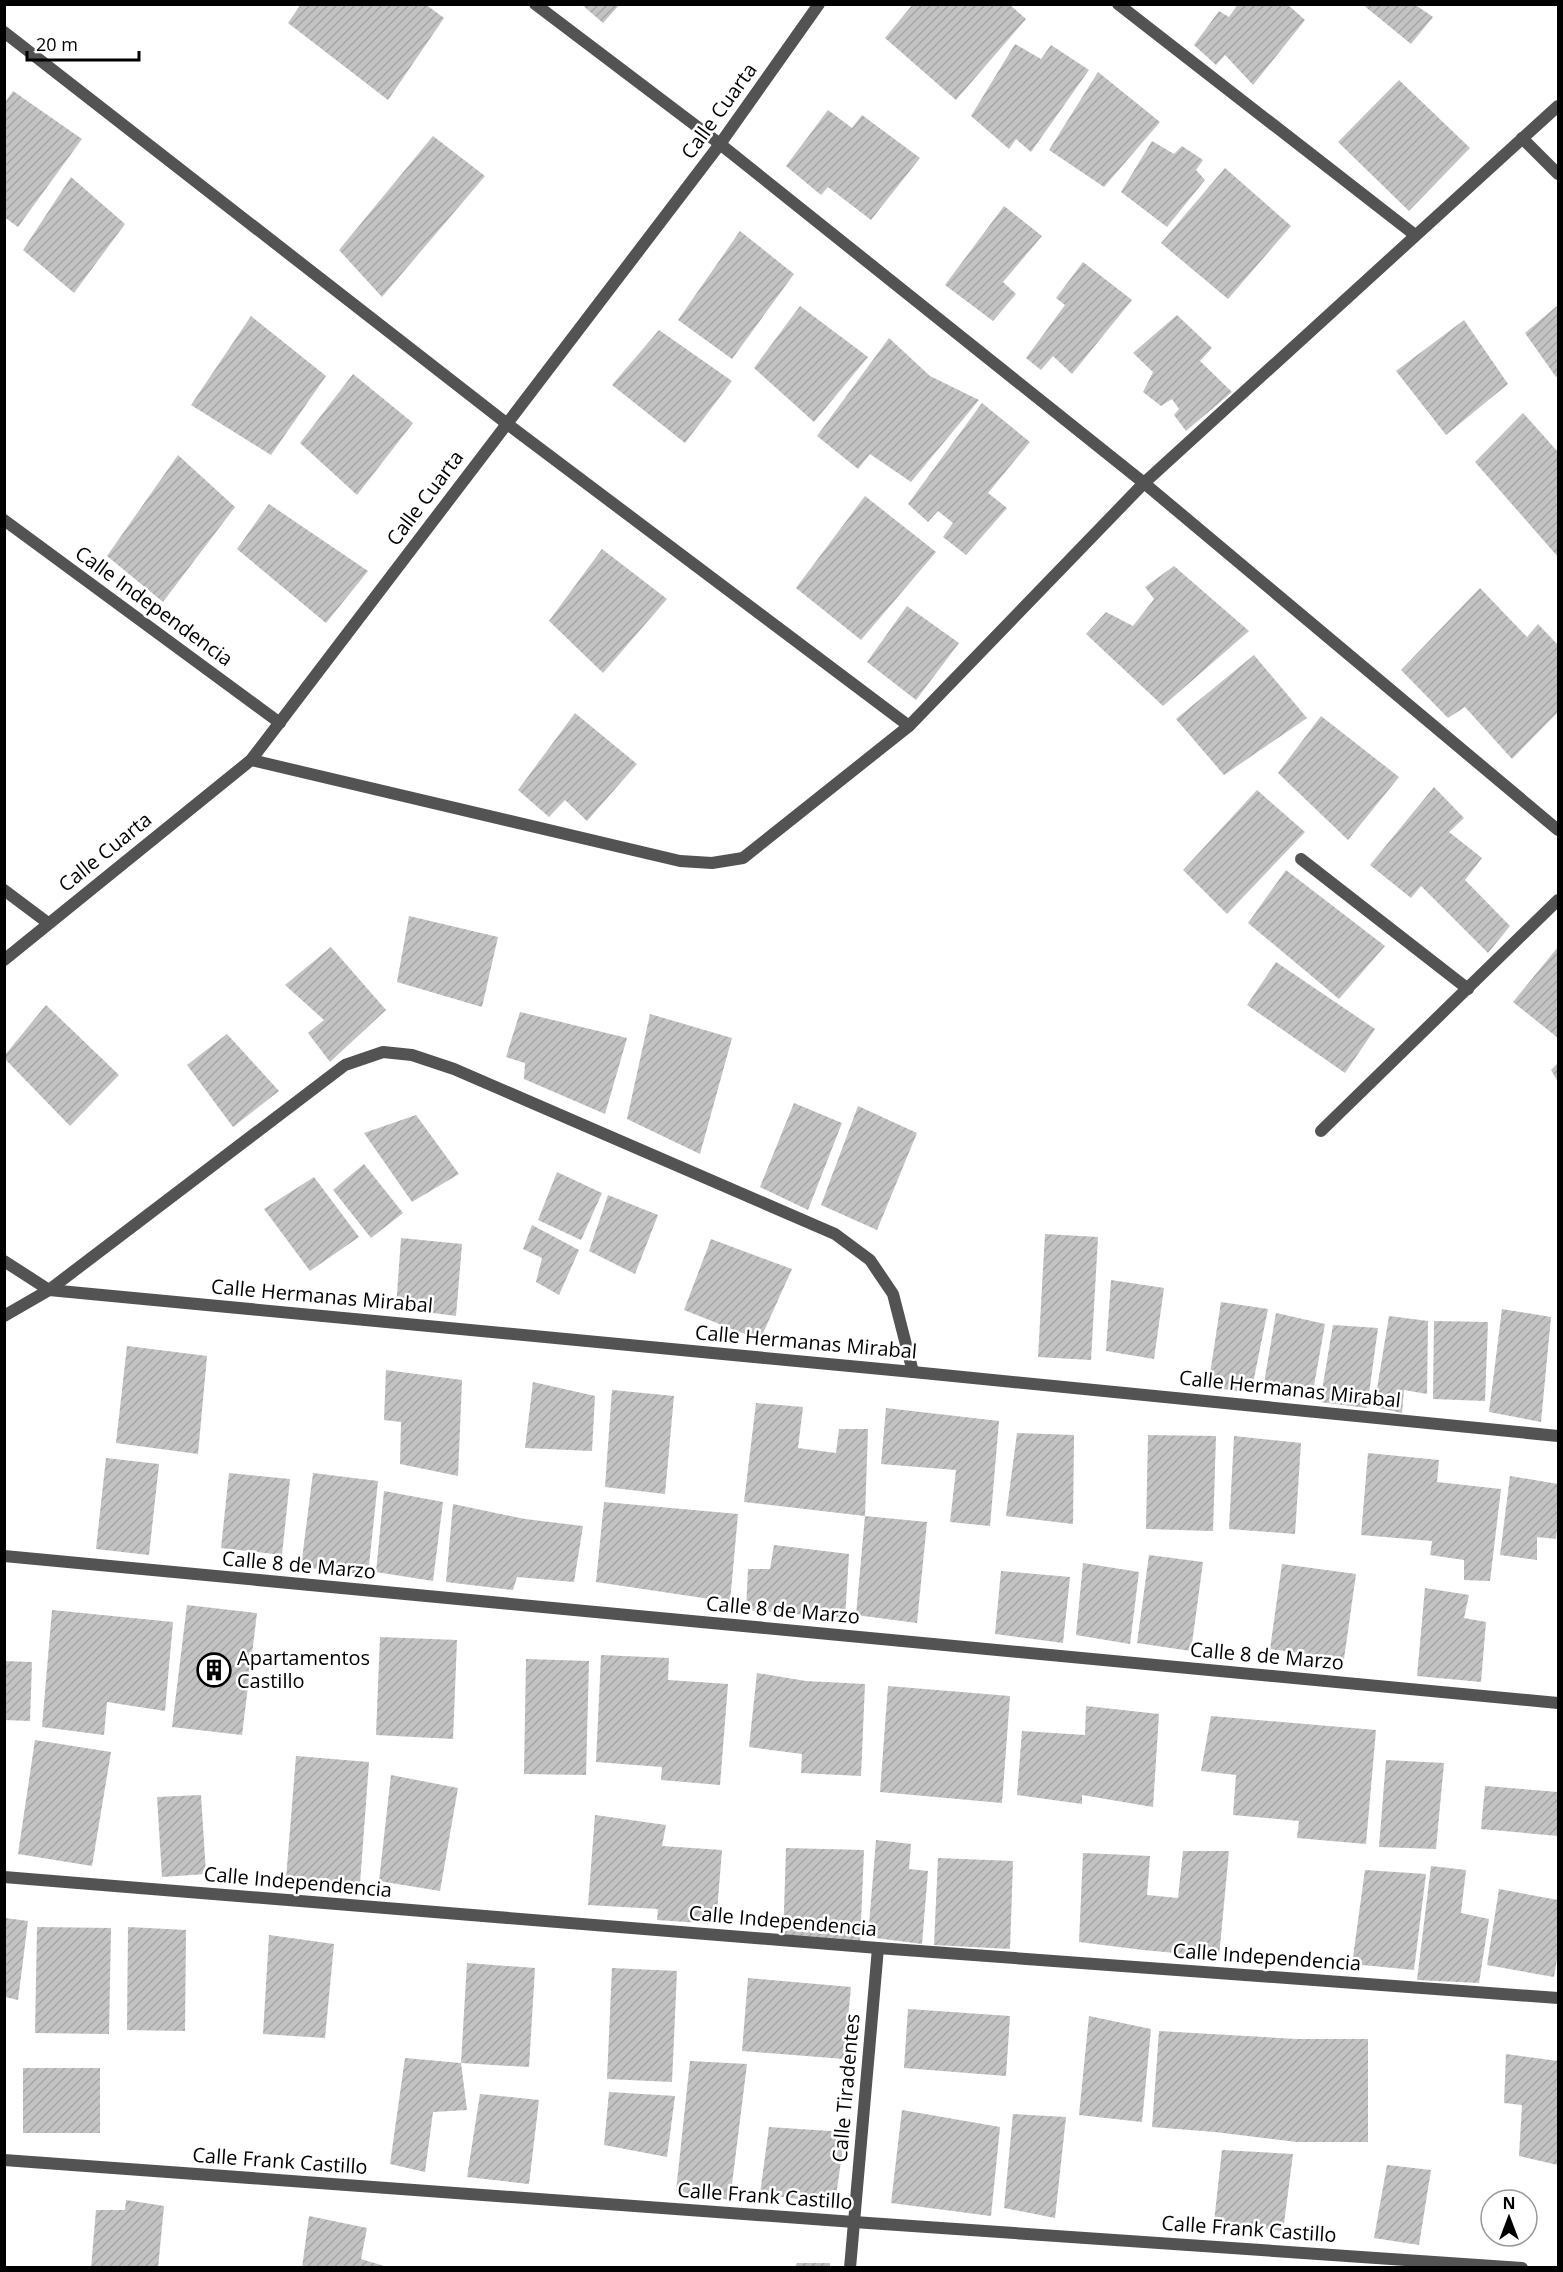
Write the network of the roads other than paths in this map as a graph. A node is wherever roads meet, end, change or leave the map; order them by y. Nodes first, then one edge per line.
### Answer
1 (535, 4) edge
2 (819, 4) edge
3 (1118, 4) edge
4 (4, 32) edge
5 (1558, 106) edge
6 (1522, 138) junction
7 (720, 144) junction
8 (1558, 174) edge
9 (1415, 235) junction
10 (506, 423) junction
11 (1144, 483) junction
12 (4, 520) edge
13 (280, 723) junction
14 (909, 726) junction
15 (251, 760) junction
16 (1558, 830) edge
17 (1301, 859) dead end
18 (4, 890) edge
19 (1558, 900) edge
20 (48, 923) junction
21 (4, 960) edge
22 (1468, 988) junction
23 (1321, 1131) dead end
24 (4, 1261) edge
25 (49, 1290) junction
26 (4, 1316) edge
27 (913, 1372) junction
28 (1558, 1436) edge
29 (4, 1556) edge
30 (1558, 1703) edge
31 (4, 1877) edge
32 (878, 1948) junction
33 (1558, 1998) edge
34 (4, 2160) edge
35 (854, 2222) junction
36 (850, 2268) edge
37 (1522, 2268) edge

1 - 7 street
2 - 7 street, Calle Cuarta
3 - 9 street
4 - 10 street
5 - 6 street
6 - 8 street
6 - 9 street
7 - 10 street, Calle Cuarta
7 - 11 street
9 - 11 street
10 - 13 street, Calle Cuarta
10 - 14 street
11 - 14 street
11 - 16 street
12 - 13 street, Calle Independencia
13 - 15 street, Calle Cuarta
14 - 15 street
15 - 20 street, Calle Cuarta
17 - 22 street
18 - 20 street
19 - 22 street
20 - 21 street, Calle Cuarta
22 - 23 street
24 - 25 street
25 - 26 street
25 - 27 street, Calle Hermanas Mirabal
25 - 27 street
27 - 28 street, Calle Hermanas Mirabal
29 - 30 street, Calle 8 de Marzo
31 - 32 street, Calle Independencia
32 - 33 street, Calle Independencia
32 - 35 street, Calle Tiradentes
34 - 35 street, Calle Frank Castillo
35 - 36 street, Calle Tiradentes
35 - 37 street, Calle Frank Castillo

